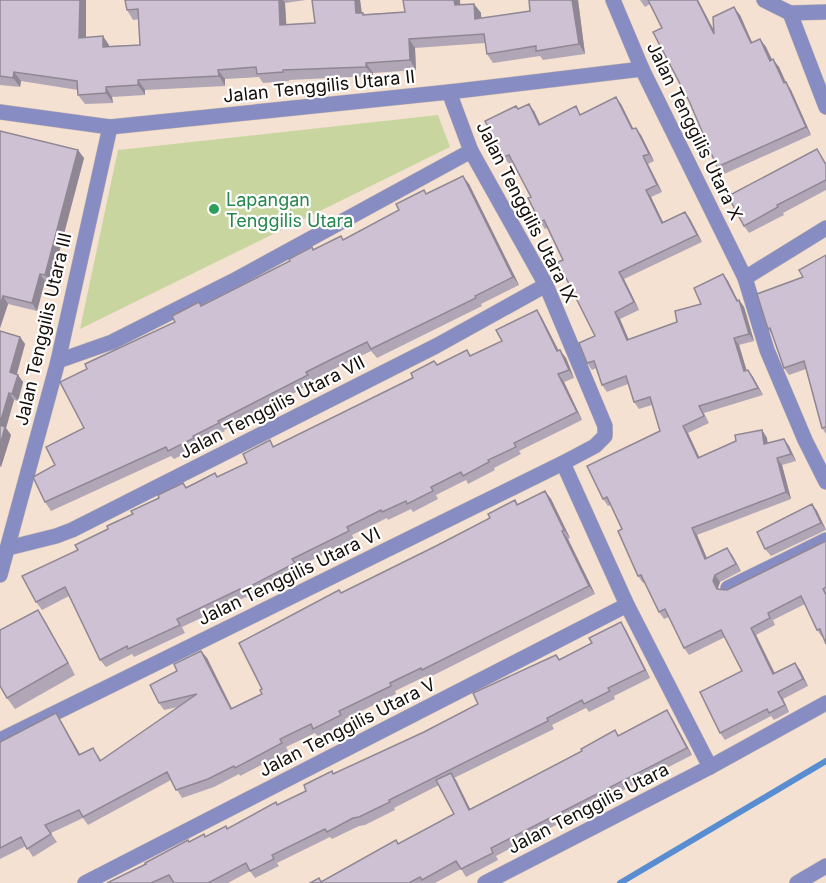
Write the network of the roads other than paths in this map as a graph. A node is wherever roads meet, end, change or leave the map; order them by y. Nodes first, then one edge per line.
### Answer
1 (613, 0) edge
2 (764, 0) edge
3 (826, 12) edge
4 (790, 13) junction
5 (642, 69) junction
6 (449, 92) junction
7 (826, 107) edge
8 (0, 112) edge
9 (110, 127) junction
10 (471, 151) junction
11 (826, 228) edge
12 (745, 279) junction
13 (546, 285) junction
14 (58, 361) junction
15 (595, 446) joint
16 (562, 463) junction
17 (826, 482) edge
18 (826, 540) edge
19 (8, 548) junction
20 (0, 575) edge
21 (728, 588) edge
22 (627, 605) junction
23 (826, 703) edge
24 (0, 740) edge
25 (710, 767) junction
26 (826, 866) edge
27 (86, 883) edge
28 (484, 883) edge
29 (797, 883) edge

1 - 5 street, Jalan Tenggilis Utara X
2 - 4 street
3 - 4 street
4 - 7 street
5 - 6 street, Jalan Tenggilis Utara II
5 - 12 street, Jalan Tenggilis Utara X
6 - 9 street, Jalan Tenggilis Utara II
6 - 10 street, Jalan Tenggilis Utara IX
8 - 9 street, Jalan Tenggilis Utara II
9 - 14 street, Jalan Tenggilis Utara III
10 - 13 street, Jalan Tenggilis Utara IX
10 - 14 street
11 - 12 street
12 - 17 street, Jalan Tenggilis Utara X
13 - 15 street, Jalan Tenggilis Utara IX
13 - 19 street, Jalan Tenggilis Utara VII
14 - 19 street, Jalan Tenggilis Utara III
15 - 16 street, Jalan Tenggilis Utara VI
16 - 22 street
16 - 24 street, Jalan Tenggilis Utara VI
18 - 21 street
19 - 20 street, Jalan Tenggilis Utara III
22 - 25 street
22 - 27 street, Jalan Tenggilis Utara V
23 - 25 street, Jalan Tenggilis Utara
25 - 28 street, Jalan Tenggilis Utara
26 - 29 street

